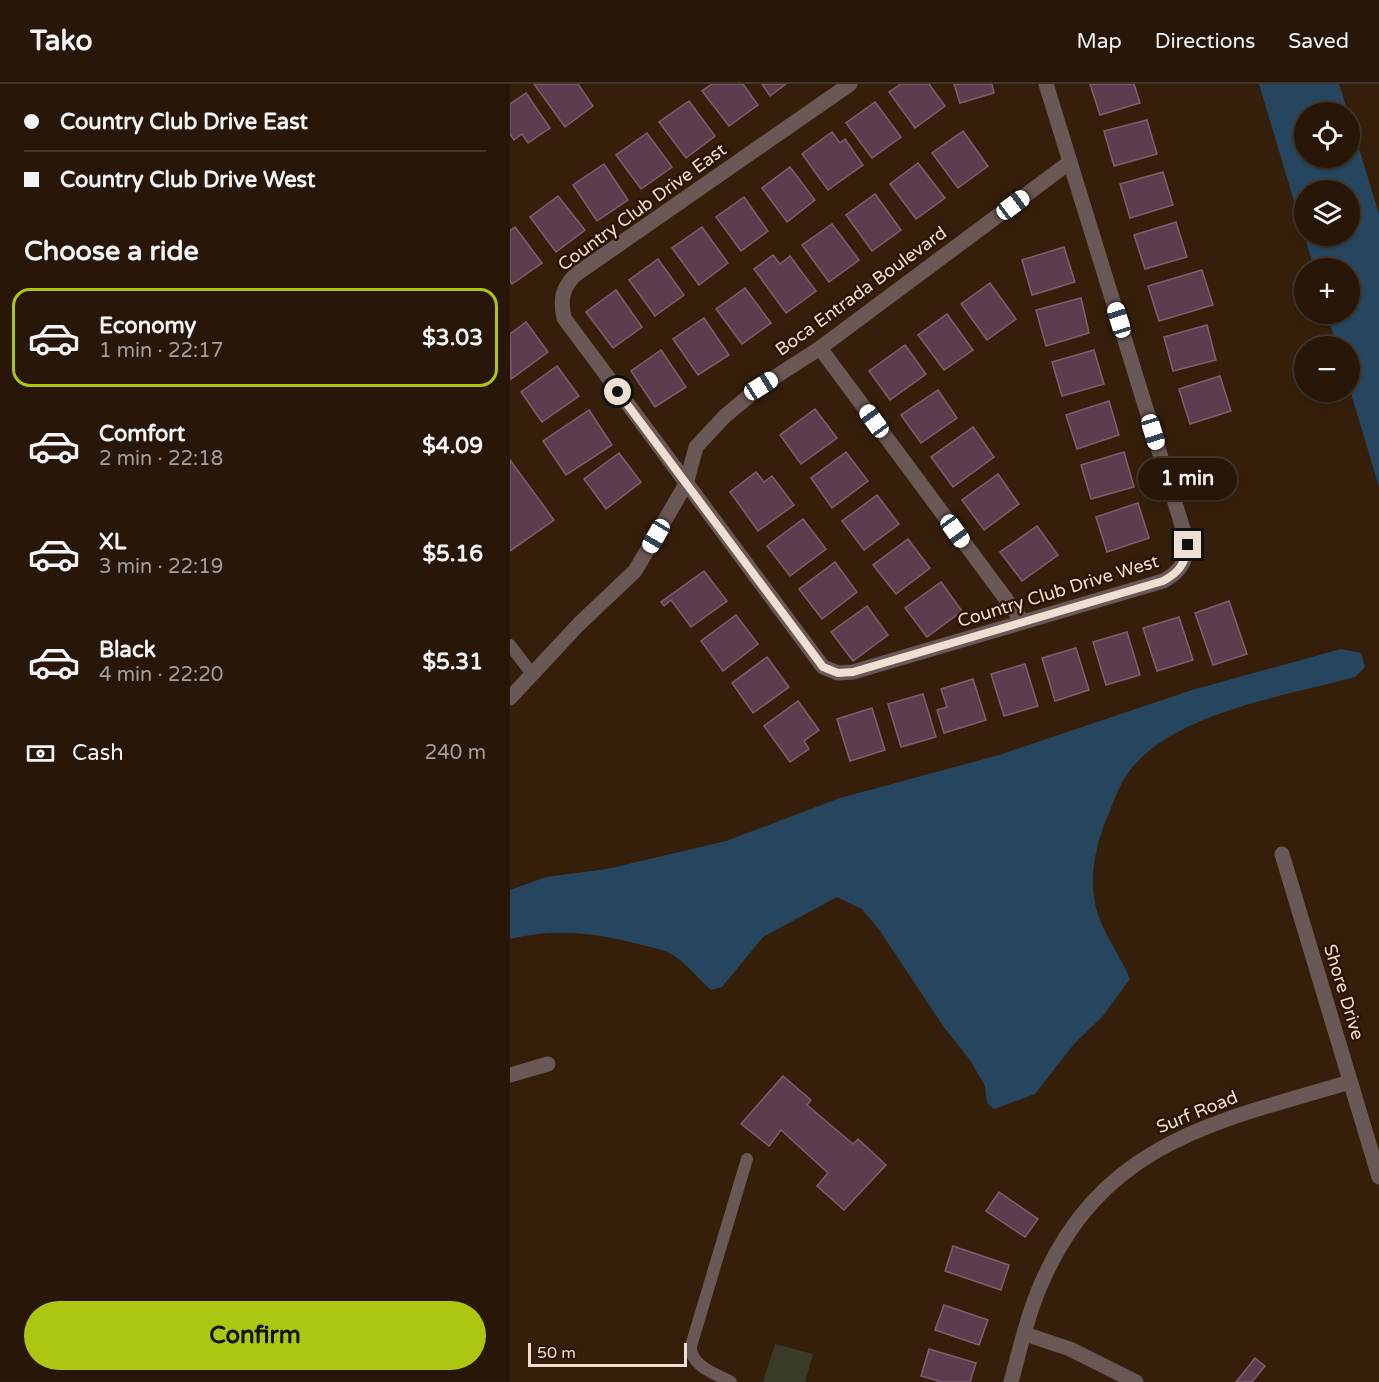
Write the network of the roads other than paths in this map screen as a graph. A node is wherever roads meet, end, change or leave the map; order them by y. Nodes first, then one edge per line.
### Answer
1 (850, 84) edge
2 (1046, 84) edge
3 (1070, 162) junction
4 (820, 348) junction
5 (686, 484) junction
6 (1023, 622) junction
7 (510, 645) edge
8 (532, 674) junction
9 (510, 698) edge
10 (1282, 854) dead end
11 (548, 1064) dead end
12 (510, 1075) edge
13 (1350, 1082) junction
14 (747, 1159) dead end
15 (1379, 1177) edge
16 (1025, 1334) junction
17 (731, 1382) edge
18 (1011, 1382) edge
19 (1136, 1382) edge

1 - 5 street, Country Club Drive East
2 - 3 street
3 - 4 street, Boca Entrada Boulevard
3 - 6 street, Country Club Drive West
4 - 5 street, Boca Entrada Boulevard
4 - 6 street
5 - 6 street, Country Club Drive West
5 - 8 street, Boca Entrada Boulevard
7 - 8 lane
8 - 9 street, Boca Entrada Boulevard
10 - 13 street, Shore Drive
11 - 12 street
13 - 15 street, Shore Drive
13 - 16 street, Surf Road
14 - 17 lane
16 - 18 street, Surf Road
16 - 19 street

